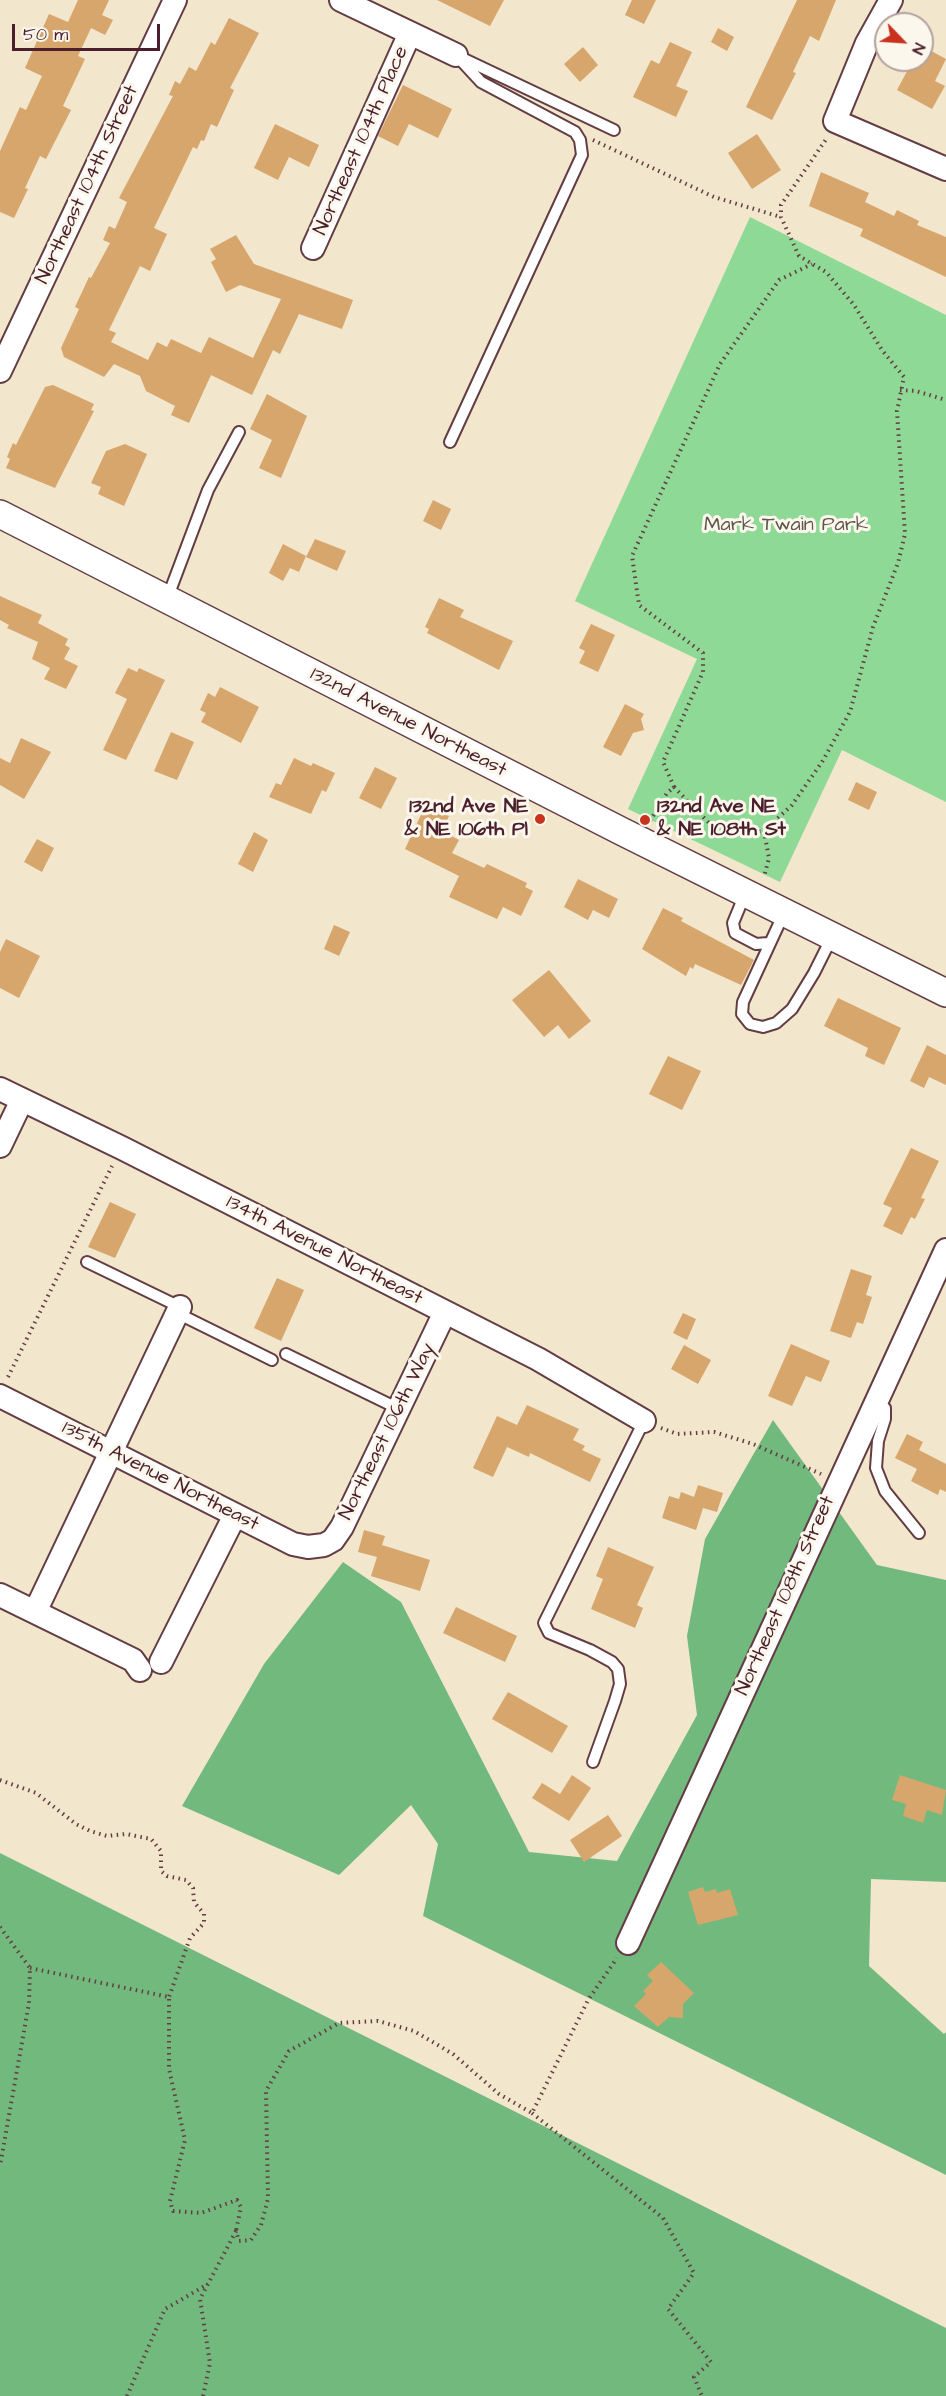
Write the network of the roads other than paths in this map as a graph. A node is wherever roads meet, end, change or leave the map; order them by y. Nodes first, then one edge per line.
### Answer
1 (175, 0) edge
2 (891, 0) edge
3 (349, 2) edge
4 (410, 33) junction
5 (456, 55) junction
6 (615, 130) dead end
7 (946, 171) edge
8 (946, 186) edge
9 (313, 248) dead end
10 (0, 371) edge
11 (239, 432) dead end
12 (450, 442) dead end
13 (0, 514) edge
14 (167, 599) junction
15 (750, 895) junction
16 (784, 912) junction
17 (832, 936) junction
18 (768, 943) junction
19 (946, 993) edge
20 (0, 1089) edge
21 (22, 1100) junction
22 (0, 1146) edge
23 (946, 1250) edge
24 (87, 1262) dead end
25 (179, 1310) junction
26 (445, 1312) junction
27 (285, 1354) dead end
28 (272, 1360) dead end
29 (2, 1389) edge
30 (875, 1401) junction
31 (399, 1409) junction
32 (644, 1422) joint
33 (111, 1452) junction
34 (234, 1515) junction
35 (919, 1533) dead end
36 (324, 1545) joint
37 (0, 1595) edge
38 (35, 1612) junction
39 (161, 1662) dead end
40 (140, 1670) dead end
41 (593, 1762) dead end
42 (628, 1943) road end

1 - 10 street, Northeast 104th Street
2 - 7 street
3 - 4 street
4 - 5 street
4 - 9 street, Northeast 104th Place
5 - 6 lane
5 - 12 lane
7 - 8 street
11 - 14 lane
13 - 14 street, 132nd Avenue Northeast
14 - 15 street, 132nd Avenue Northeast
15 - 16 street, 132nd Avenue Northeast
15 - 18 lane
16 - 17 street, 132nd Avenue Northeast
16 - 18 lane
17 - 18 lane
17 - 19 street, 132nd Avenue Northeast
20 - 21 street, 134th Avenue Northeast
21 - 22 street
21 - 26 street, 134th Avenue Northeast
23 - 30 street, Northeast 108th Street
24 - 25 lane
25 - 28 lane
25 - 33 street
26 - 31 street, Northeast 106th Way
26 - 32 street, 134th Avenue Northeast
27 - 31 lane
29 - 33 street, 135th Avenue Northeast
30 - 35 lane
30 - 42 street, Northeast 108th Street
31 - 36 street, Northeast 106th Way
32 - 41 lane
33 - 34 street, 135th Avenue Northeast
33 - 38 street
34 - 36 street, 135th Avenue Northeast
34 - 39 street
37 - 38 street
38 - 40 street

